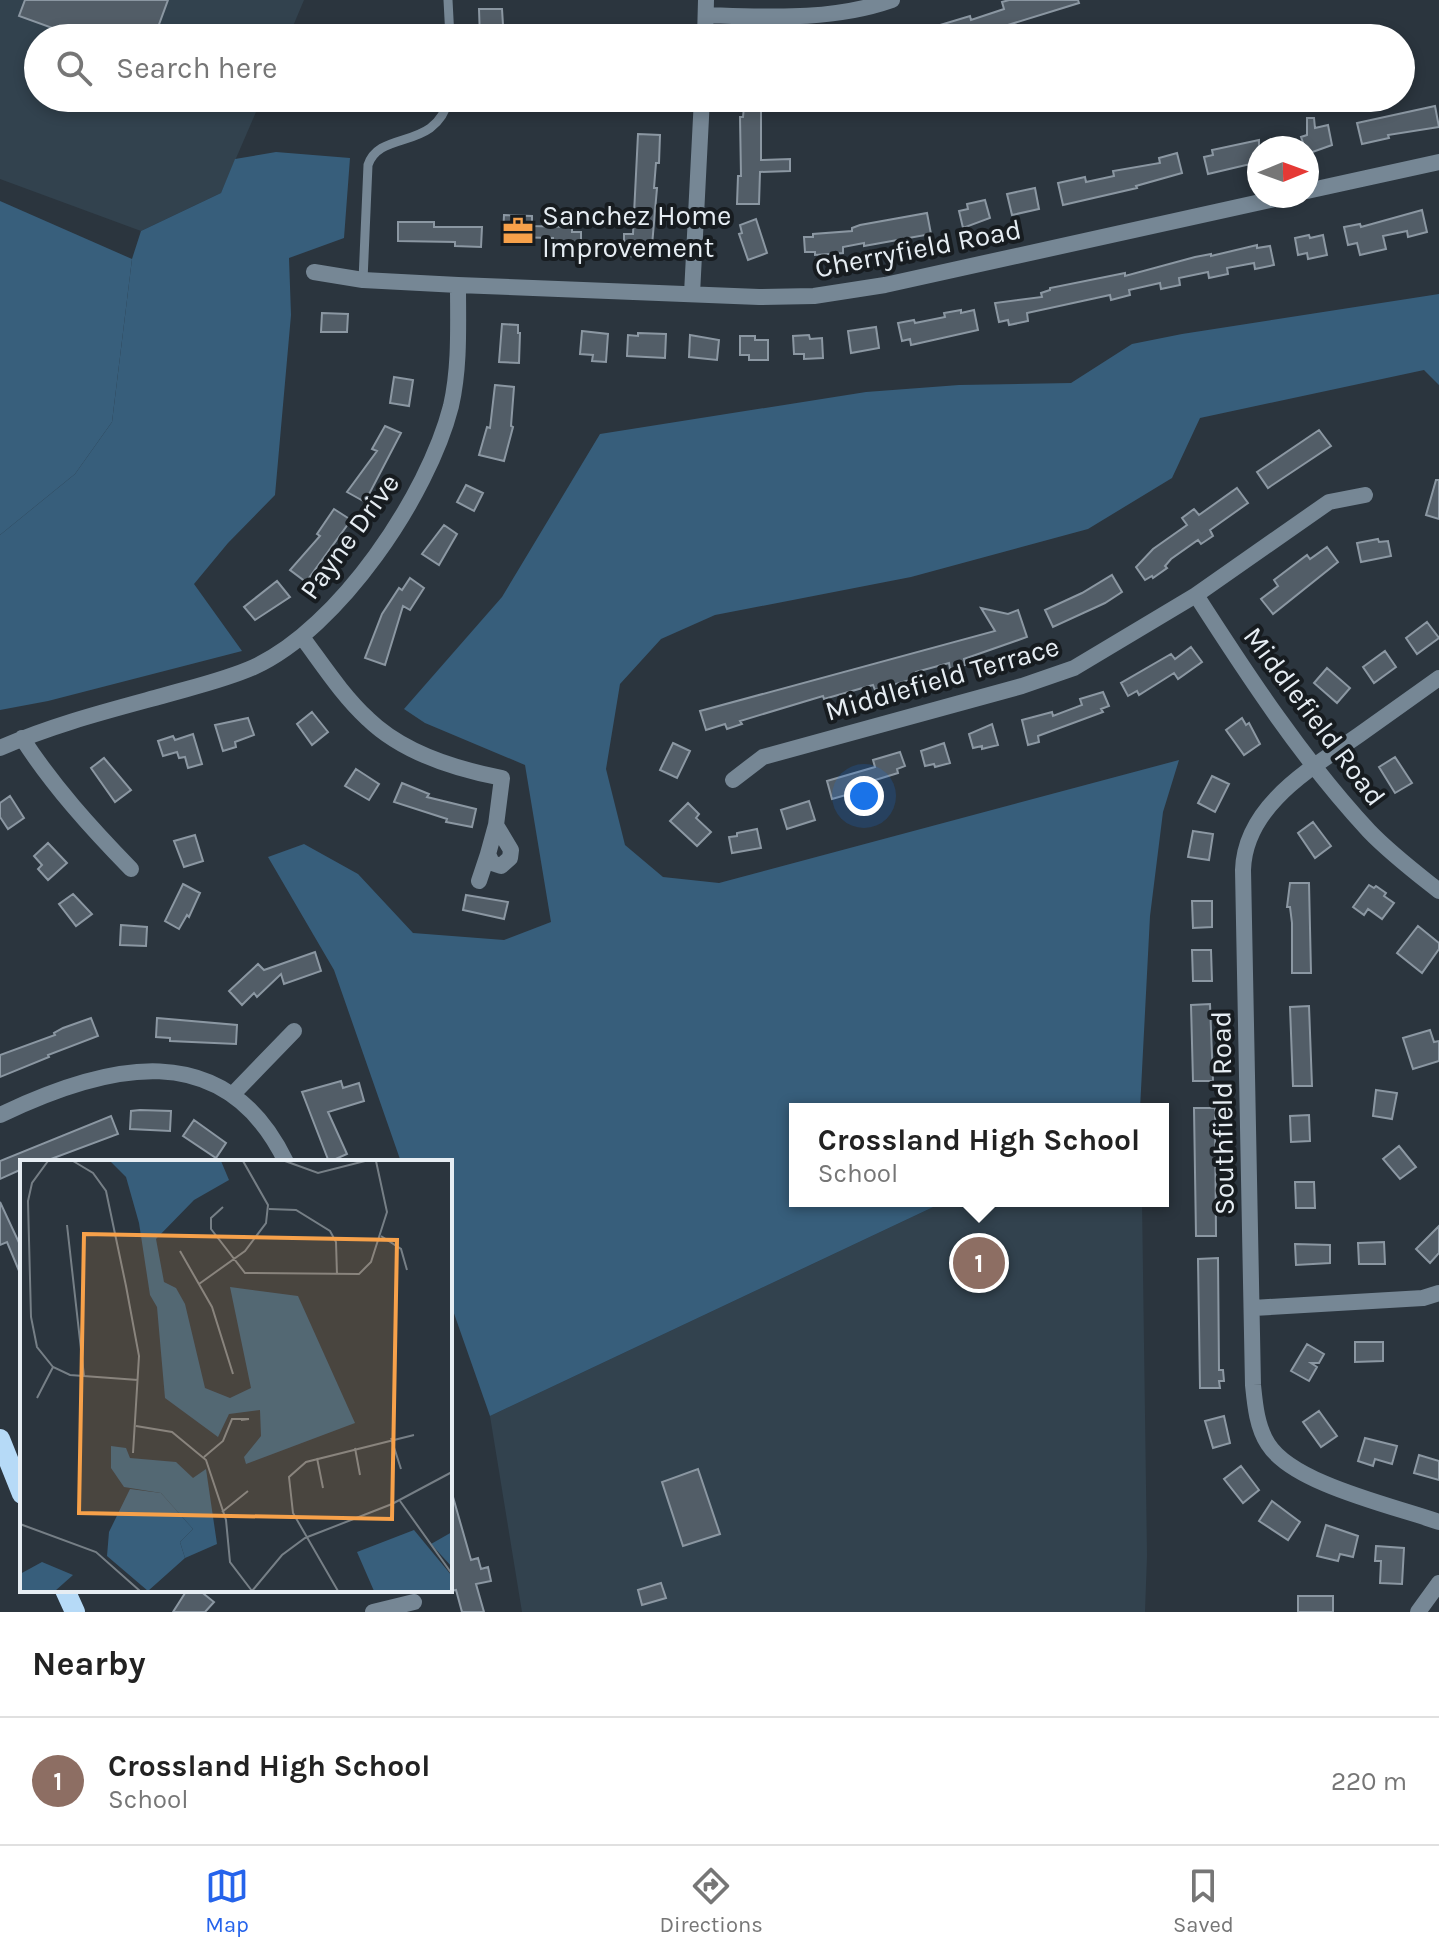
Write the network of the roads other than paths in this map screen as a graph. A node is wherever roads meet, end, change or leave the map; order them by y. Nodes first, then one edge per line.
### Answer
1 (448, 0) edge
2 (892, 0) edge
3 (706, 7) edge
4 (449, 24) edge
5 (444, 112) edge
6 (701, 112) edge
7 (1439, 162) edge
8 (1319, 188) edge
9 (1247, 205) edge
10 (314, 272) dead end
11 (363, 280) junction
12 (458, 285) junction
13 (692, 294) junction
14 (1365, 495) dead end
15 (1196, 595) junction
16 (302, 637) junction
17 (1439, 678) edge
18 (22, 738) junction
19 (0, 748) edge
20 (1315, 766) junction
21 (733, 780) dead end
22 (131, 869) dead end
23 (479, 881) dead end
24 (1439, 891) edge
25 (294, 1031) dead end
26 (233, 1094) junction
27 (0, 1115) edge
28 (285, 1160) edge
29 (1439, 1293) edge
30 (1253, 1308) junction
31 (0, 1439) edge
32 (20, 1489) edge
33 (1439, 1522) edge
34 (1439, 1583) edge
35 (66, 1592) edge
36 (414, 1601) edge
37 (75, 1612) edge
38 (373, 1612) edge
39 (1418, 1612) edge

1 - 4 lane
2 - 3 street
5 - 11 lane
6 - 13 street
7 - 8 street
9 - 13 street, Cherryfield Road
10 - 11 street, Cherryfield Road
11 - 12 street, Cherryfield Road
12 - 13 street, Cherryfield Road
12 - 16 street, Payne Drive
14 - 15 street, Middlefield Terrace
15 - 20 street, Middlefield Road
15 - 21 street, Middlefield Terrace
16 - 18 street, Payne Drive
16 - 23 street
17 - 20 street, Southfield Road
18 - 19 street, Payne Drive
18 - 22 street
20 - 24 street, Middlefield Road
20 - 30 street, Southfield Road
25 - 26 street
26 - 27 street
26 - 28 street
29 - 30 street
30 - 33 street, Southfield Road
31 - 32 main road
34 - 39 street
35 - 37 main road
36 - 38 street

